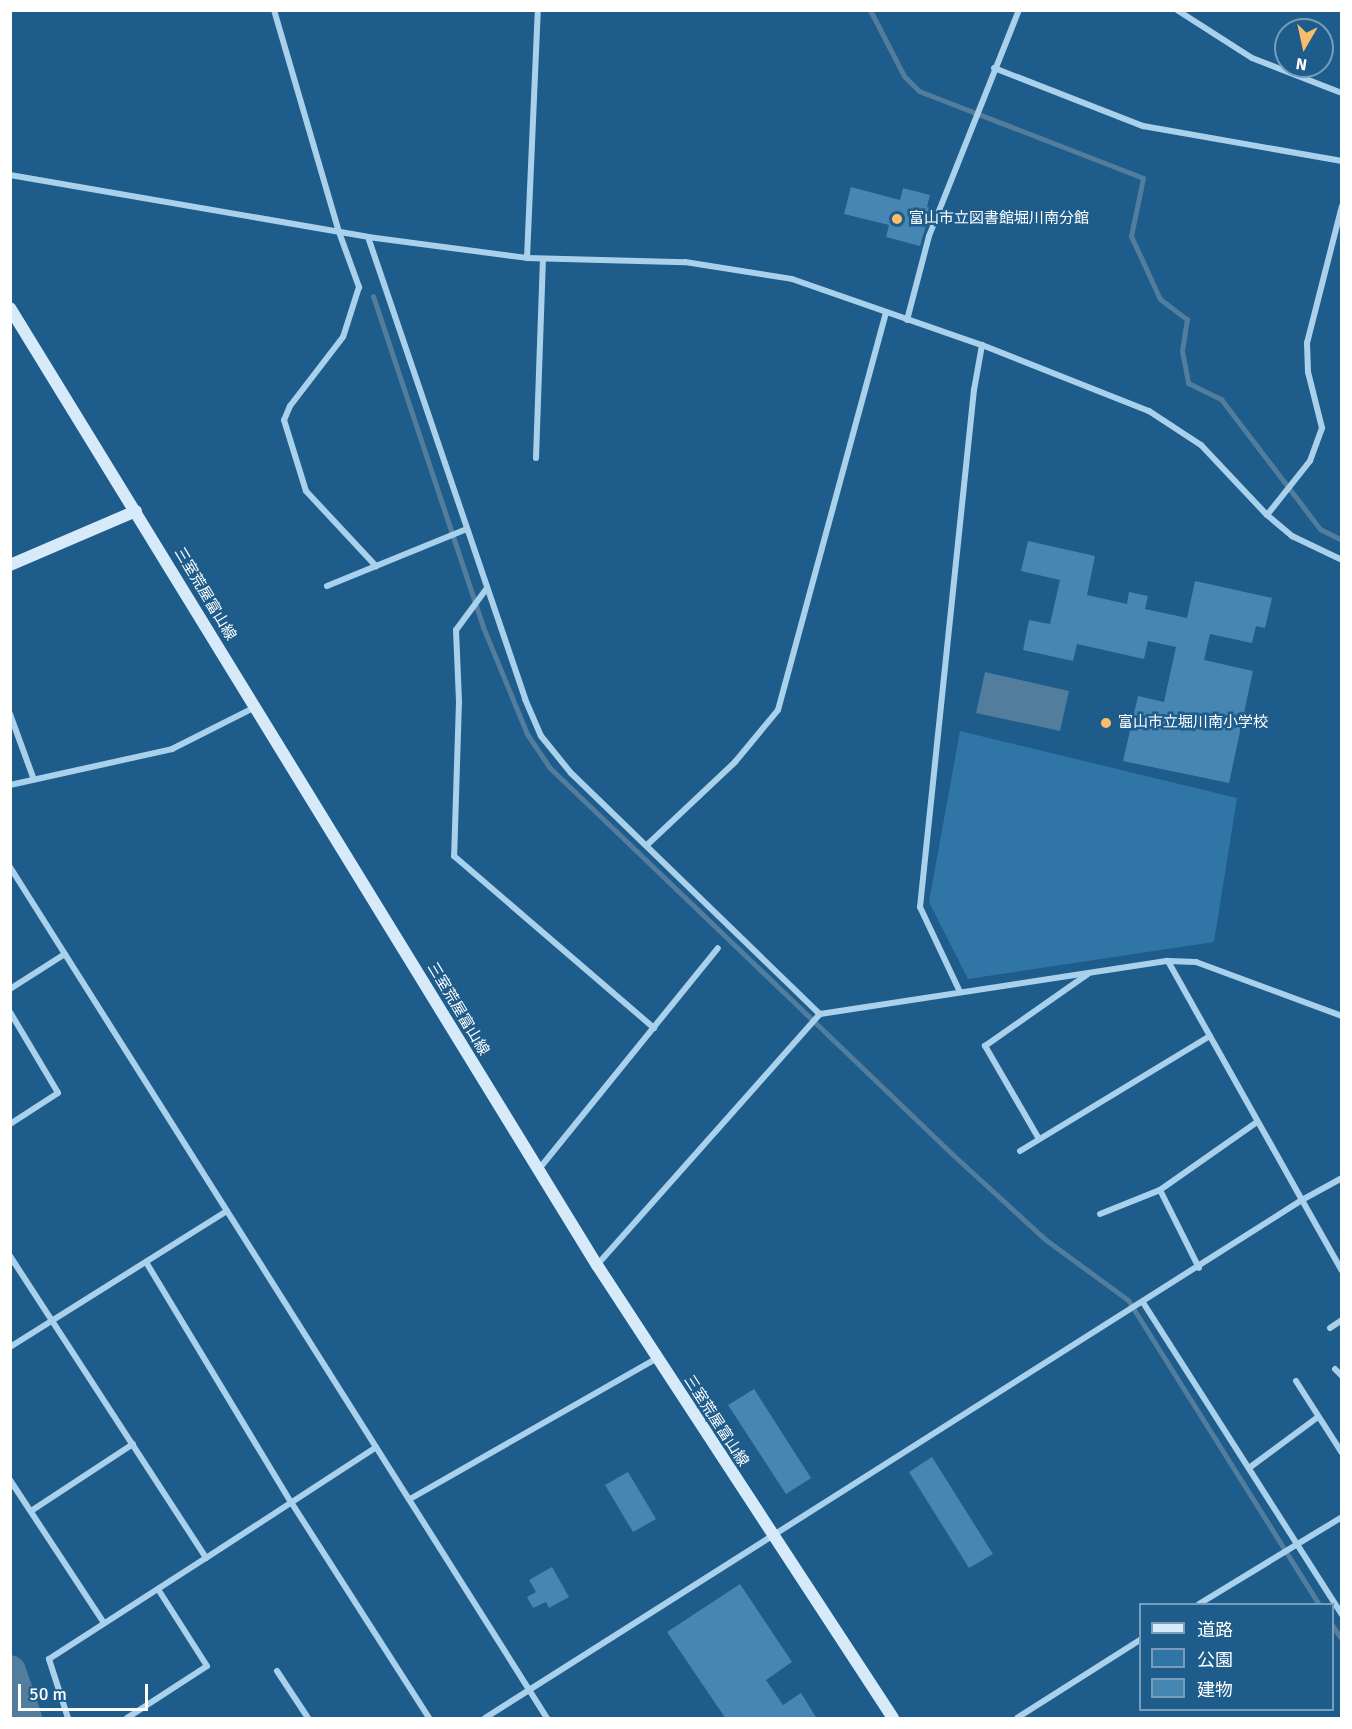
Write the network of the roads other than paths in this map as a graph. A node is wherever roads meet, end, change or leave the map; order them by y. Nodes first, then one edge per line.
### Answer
1 (274, 10) edge
2 (538, 10) edge
3 (1019, 10) edge
4 (1177, 10) edge
5 (994, 68) junction
6 (1341, 93) edge
7 (1341, 160) edge
8 (10, 175) edge
9 (1341, 206) edge
10 (339, 232) junction
11 (368, 237) junction
12 (527, 258) junction
13 (543, 259) junction
14 (10, 308) edge
15 (886, 313) junction
16 (908, 320) junction
17 (982, 345) junction
18 (536, 458) dead end
19 (136, 511) junction
20 (1267, 515) junction
21 (467, 529) junction
22 (1341, 560) edge
23 (10, 565) edge
24 (376, 566) junction
25 (327, 586) dead end
26 (487, 588) junction
27 (256, 706) junction
28 (10, 714) edge
29 (34, 780) junction
30 (10, 785) edge
31 (647, 845) junction
32 (10, 867) edge
33 (13, 878) edge
34 (718, 948) dead end
35 (65, 954) junction
36 (1168, 961) junction
37 (1090, 972) junction
38 (10, 989) edge
39 (960, 992) junction
40 (10, 1012) edge
41 (820, 1014) junction
42 (1341, 1016) edge
43 (654, 1028) junction
44 (1210, 1036) junction
45 (1257, 1122) junction
46 (10, 1124) edge
47 (1039, 1139) junction
48 (1020, 1150) dead end
49 (539, 1169) junction
50 (1341, 1178) edge
51 (1160, 1190) junction
52 (1302, 1200) junction
53 (227, 1211) junction
54 (1100, 1214) dead end
55 (10, 1256) edge
56 (146, 1262) junction
57 (597, 1265) junction
58 (1198, 1268) junction
59 (1341, 1271) edge
60 (1144, 1304) junction
61 (53, 1320) junction
62 (1341, 1320) edge
63 (1330, 1328) dead end
64 (10, 1347) edge
65 (657, 1358) junction
66 (1335, 1369) dead end
67 (1341, 1376) edge
68 (1296, 1381) dead end
69 (1318, 1417) junction
70 (133, 1444) junction
71 (376, 1447) junction
72 (1341, 1454) edge
73 (1249, 1468) junction
74 (10, 1480) edge
75 (410, 1499) junction
76 (291, 1502) junction
77 (31, 1511) junction
78 (1341, 1517) edge
79 (773, 1537) junction
80 (1297, 1545) junction
81 (206, 1558) junction
82 (158, 1589) junction
83 (1202, 1603) edge
84 (1333, 1603) edge
85 (104, 1623) junction
86 (1139, 1641) edge
87 (277, 1671) dead end
88 (529, 1691) junction
89 (68, 1719) edge
90 (127, 1719) edge
91 (308, 1719) edge
92 (429, 1719) edge
93 (485, 1719) edge
94 (547, 1719) edge
95 (893, 1719) edge
96 (1017, 1719) edge

1 - 10 street
2 - 12 street
3 - 5 street
4 - 6 street
5 - 7 street
5 - 16 street
8 - 10 street
9 - 20 street
10 - 11 street
10 - 24 street
11 - 12 street
11 - 21 street
12 - 13 street
13 - 15 street
13 - 18 street
14 - 19 main road, 三室荒屋富山線
15 - 16 street
15 - 31 street
16 - 17 street
17 - 20 street
17 - 39 street
19 - 23 main road
19 - 27 main road, 三室荒屋富山線
20 - 22 street
21 - 24 street
21 - 26 street
24 - 25 street
26 - 31 street
26 - 43 street
27 - 29 street
27 - 49 main road, 三室荒屋富山線
28 - 29 street
29 - 30 street
31 - 41 street
32 - 33 street
33 - 35 street
34 - 43 street
35 - 38 street
35 - 53 street
36 - 37 street
36 - 42 street
36 - 44 street
37 - 39 street
37 - 47 street
39 - 41 street
40 - 46 street
41 - 57 street
43 - 49 street
44 - 45 street
44 - 47 street
45 - 51 street
45 - 52 street
47 - 48 street
49 - 57 main road, 三室荒屋富山線
50 - 52 street
51 - 54 street
51 - 58 street
52 - 58 street
52 - 59 street
53 - 56 street
53 - 71 street
55 - 61 street
56 - 61 street
56 - 76 street
57 - 65 main road, 三室荒屋富山線
58 - 60 street
60 - 73 street
60 - 79 street
61 - 64 street
61 - 70 street
62 - 63 street
65 - 75 street
65 - 79 main road, 三室荒屋富山線
66 - 67 street
68 - 69 street
69 - 72 street
69 - 73 street
70 - 77 street
70 - 81 street
71 - 75 street
71 - 76 street
73 - 80 street
74 - 77 street
75 - 88 street
76 - 81 street
76 - 92 street
77 - 85 street
78 - 80 street
79 - 88 street
79 - 95 main road, 三室荒屋富山線
80 - 83 street
80 - 84 street
81 - 82 street
82 - 85 street
82 - 90 street
85 - 89 street
86 - 96 street
87 - 91 street
88 - 93 street
88 - 94 street

